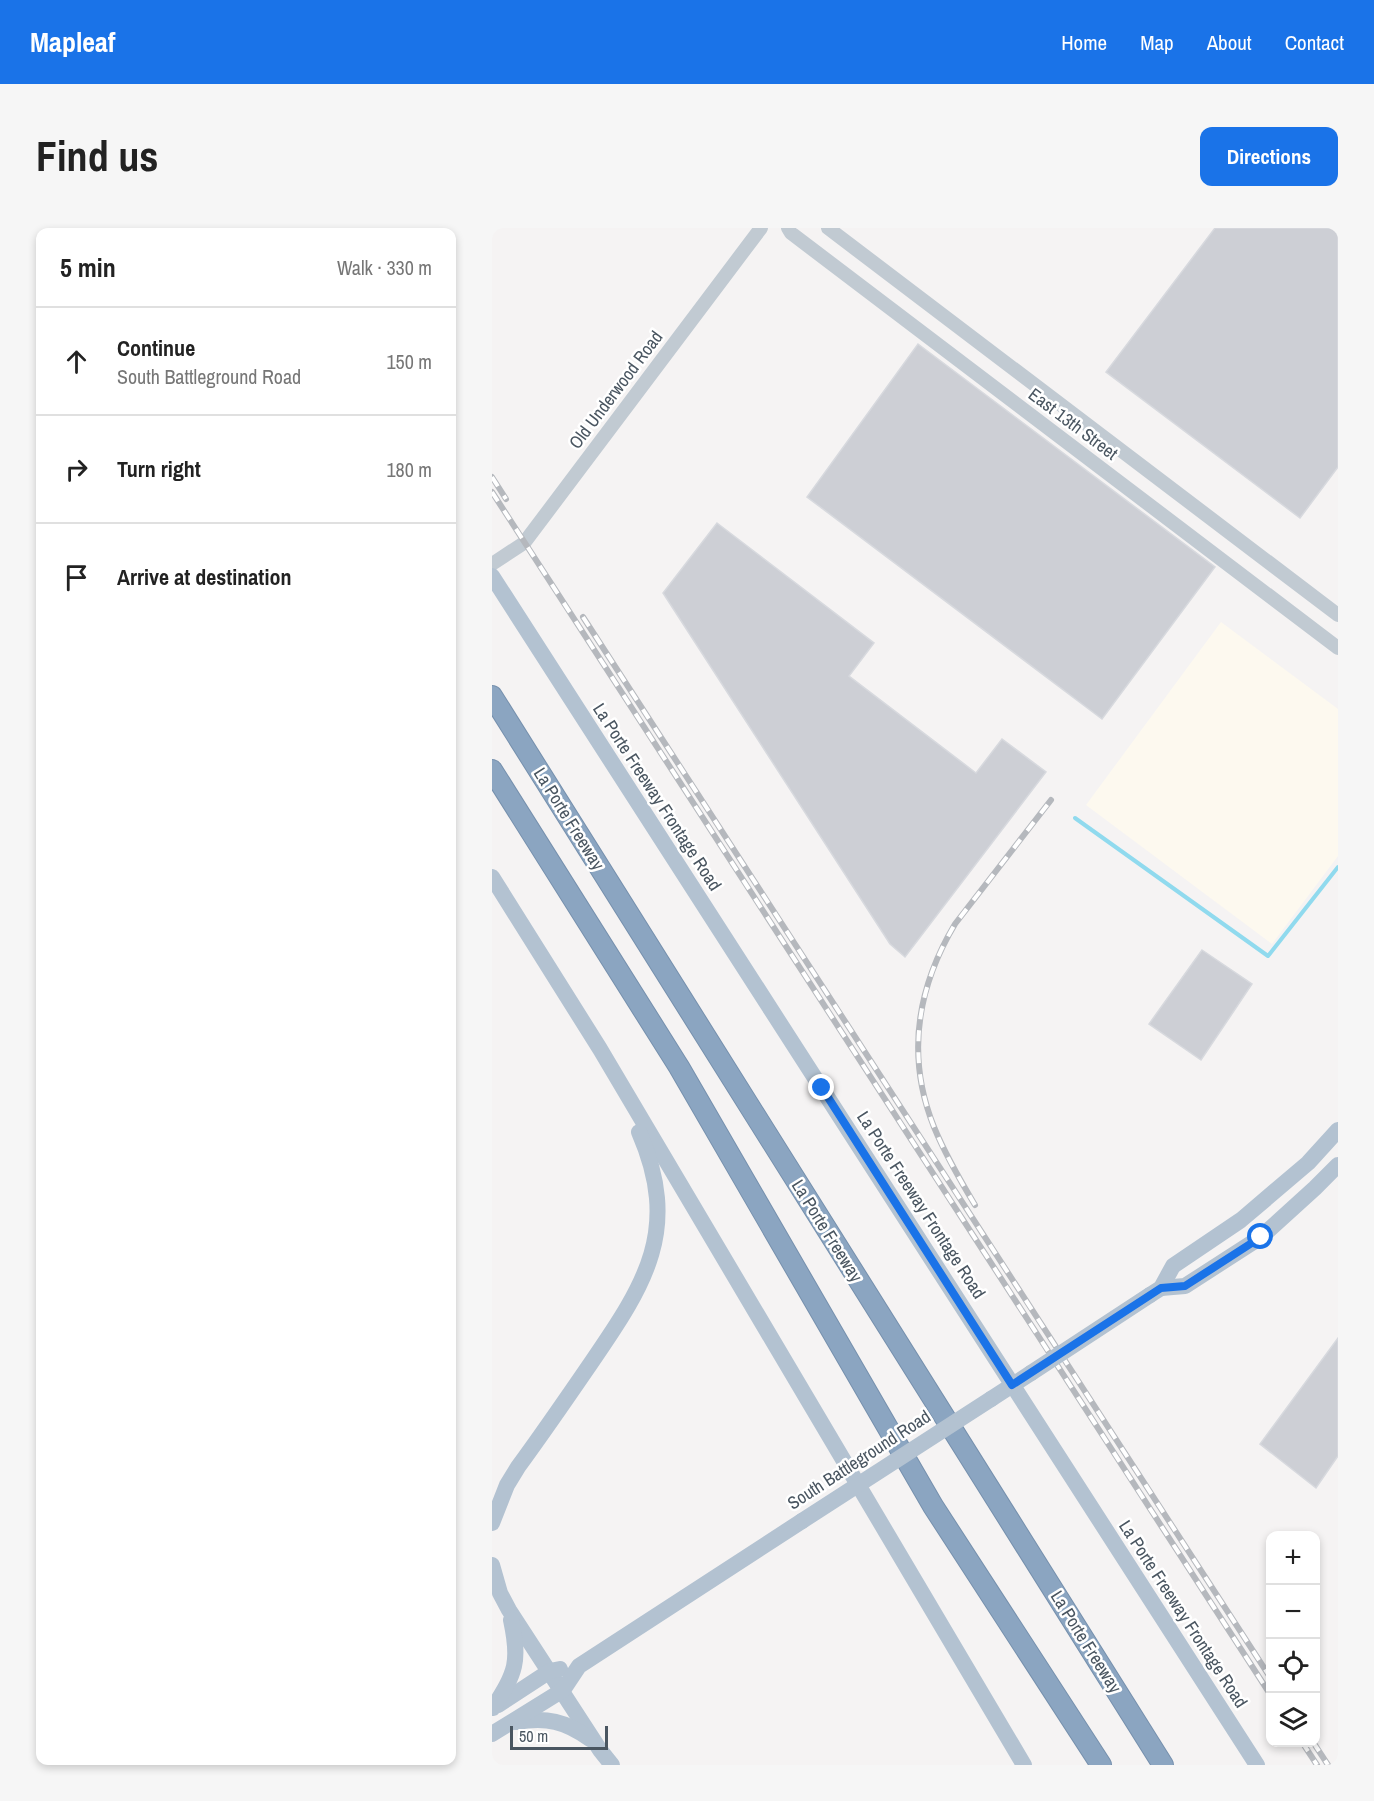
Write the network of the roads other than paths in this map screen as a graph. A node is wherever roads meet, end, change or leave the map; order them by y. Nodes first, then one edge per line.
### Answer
1 (760, 228) edge
2 (788, 228) edge
3 (828, 228) edge
4 (1028, 380) junction
5 (1012, 400) junction
6 (492, 564) edge
7 (492, 576) edge
8 (1321, 602) junction
9 (1338, 615) edge
10 (1304, 622) junction
11 (1338, 648) edge
12 (492, 696) edge
13 (492, 770) edge
14 (492, 876) edge
15 (600, 1049) junction
16 (1338, 1130) edge
17 (1338, 1165) edge
18 (1155, 1291) junction
19 (1012, 1385) junction
20 (492, 1523) edge
21 (492, 1565) edge
22 (509, 1610) junction
23 (579, 1666) junction
24 (550, 1671) junction
25 (563, 1690) junction
26 (493, 1708) edge
27 (509, 1724) junction
28 (492, 1734) edge
29 (595, 1742) junction
30 (612, 1765) edge
31 (1024, 1765) edge
32 (1101, 1765) edge
33 (1163, 1765) edge
34 (1257, 1765) edge

1 - 6 street, Old Underwood Road
2 - 5 street, East 13th Street
3 - 4 street, East 13th Street
4 - 5 street
4 - 8 street, East 13th Street
5 - 10 street, East 13th Street
7 - 19 main road, La Porte Freeway Frontage Road
8 - 9 street, East 13th Street
8 - 10 street
10 - 11 street, East 13th Street
12 - 33 highway, La Porte Freeway
13 - 32 highway
14 - 15 main road
15 - 20 main road
15 - 31 main road
16 - 18 main road, South Battleground Road
17 - 18 main road, South Battleground Road
18 - 19 main road, South Battleground Road, bridge
19 - 23 main road, South Battleground Road, bridge
19 - 34 main road, La Porte Freeway Frontage Road
21 - 22 main road
22 - 24 main road
22 - 26 main road
23 - 24 main road, South Battleground Road
23 - 25 main road, South Battleground Road
24 - 25 main road
24 - 26 main road
25 - 27 main road
25 - 29 main road
27 - 28 main road
27 - 29 main road
29 - 30 main road

